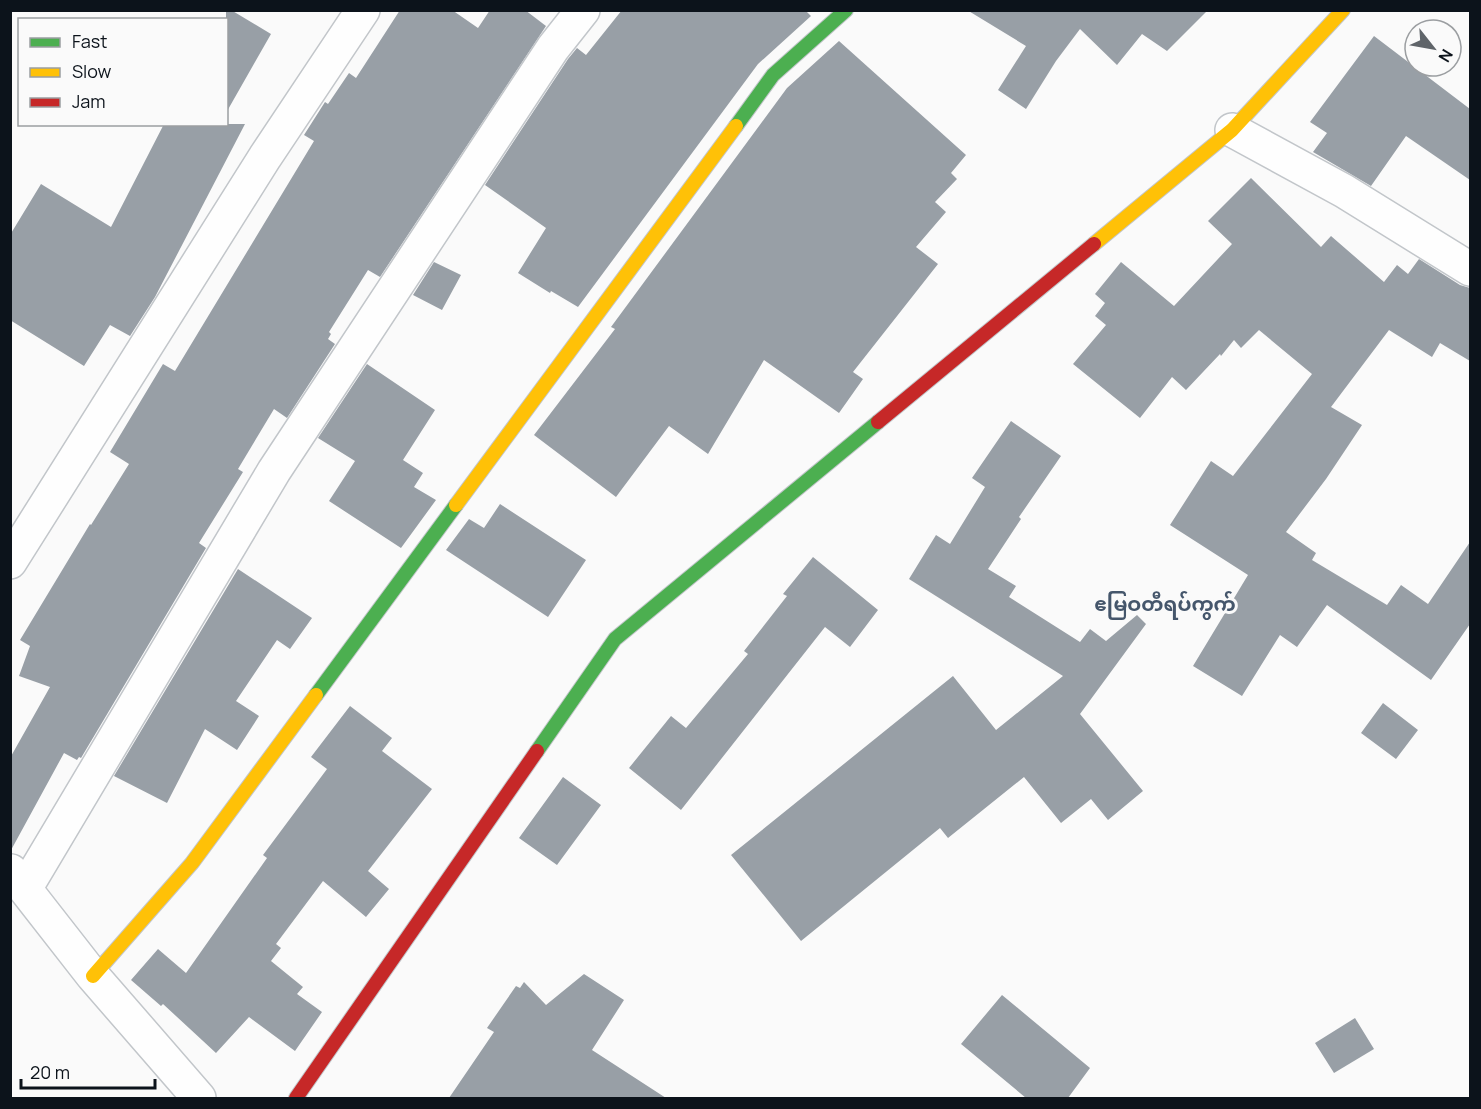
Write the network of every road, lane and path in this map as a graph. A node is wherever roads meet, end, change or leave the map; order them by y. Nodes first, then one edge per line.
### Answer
1 (363, 10) edge
2 (583, 10) edge
3 (846, 10) edge
4 (1343, 10) edge
5 (1232, 130) junction
6 (1470, 269) edge
7 (10, 562) edge
8 (18, 879) edge
9 (93, 976) junction
10 (199, 1098) edge
11 (296, 1098) edge

1 - 7 street
2 - 8 street
3 - 9 street
4 - 5 street
5 - 6 street
5 - 11 street
8 - 9 street
9 - 10 street

